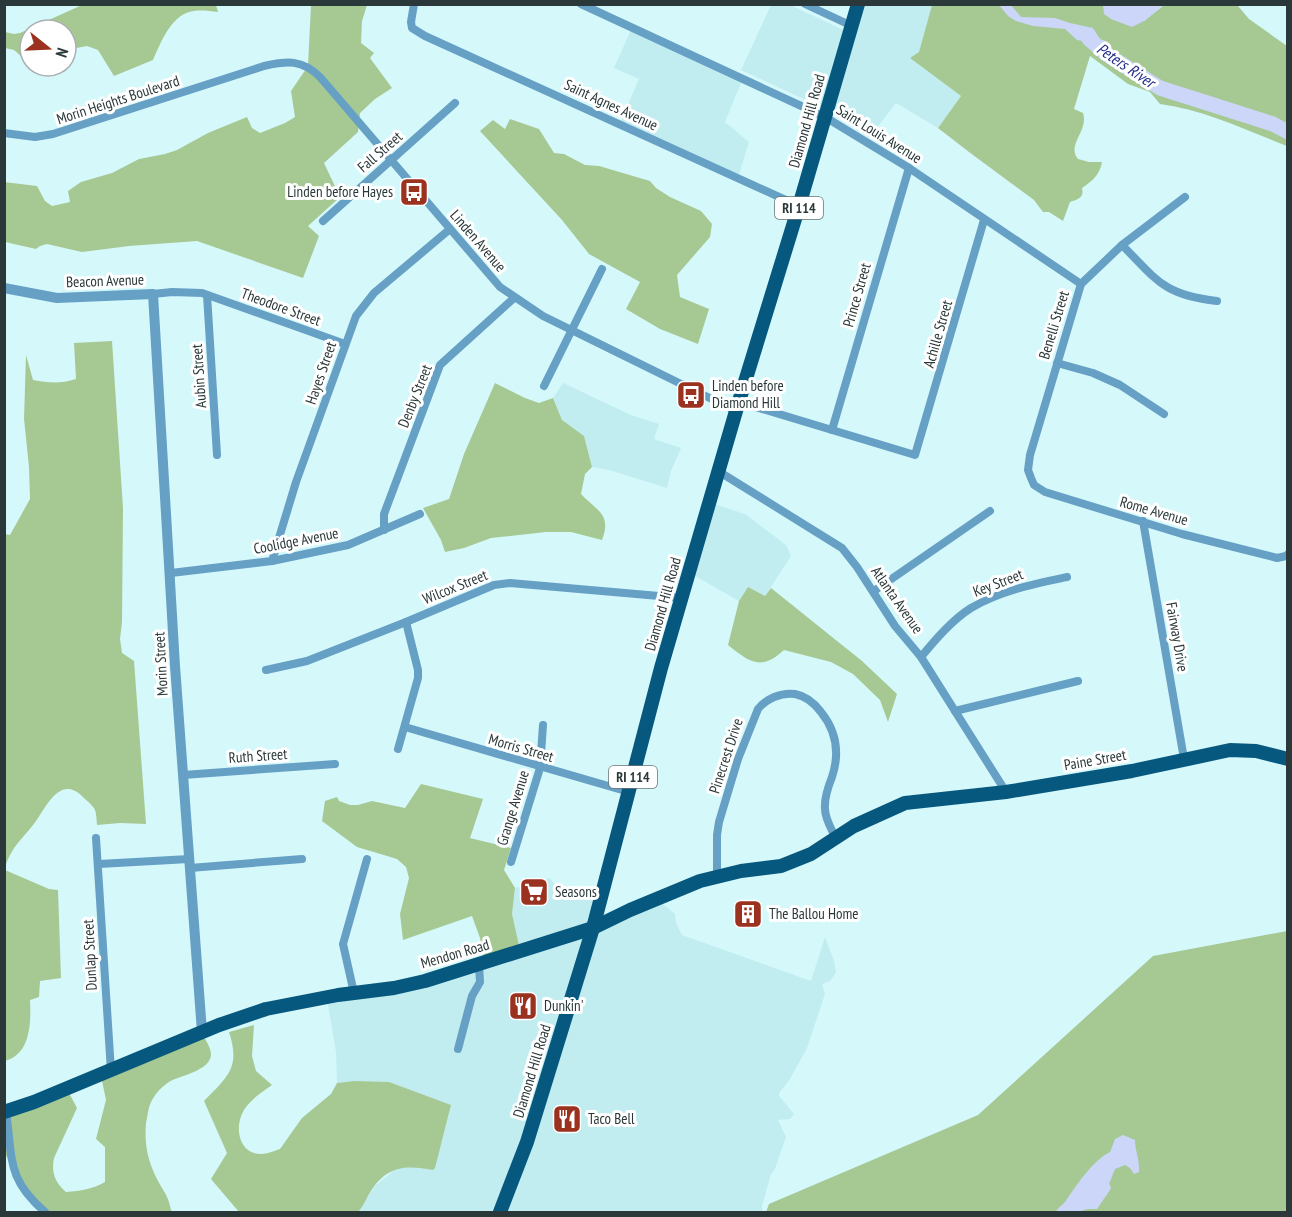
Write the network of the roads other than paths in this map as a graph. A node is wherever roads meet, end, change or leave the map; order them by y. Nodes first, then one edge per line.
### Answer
1 (414, 4) edge
2 (581, 4) edge
3 (806, 4) edge
4 (858, 4) edge
5 (852, 26) junction
6 (238, 75) joint
7 (455, 103) dead end
8 (825, 117) junction
9 (4, 133) edge
10 (391, 160) junction
11 (909, 168) junction
12 (1185, 197) dead end
13 (799, 206) junction
14 (984, 220) junction
15 (323, 221) dead end
16 (450, 229) junction
17 (1122, 245) junction
18 (602, 269) dead end
19 (1081, 284) junction
20 (4, 288) edge
21 (153, 294) junction
22 (207, 295) junction
23 (514, 298) junction
24 (1217, 301) dead end
25 (571, 330) junction
26 (345, 344) junction
27 (1056, 363) junction
28 (544, 386) dead end
29 (737, 406) junction
30 (1164, 414) dead end
31 (832, 430) junction
32 (217, 455) dead end
33 (1028, 470) joint
34 (718, 471) junction
35 (990, 511) dead end
36 (420, 514) dead end
37 (1143, 521) junction
38 (384, 530) junction
39 (1287, 555) edge
40 (272, 561) junction
41 (171, 573) junction
42 (1067, 577) dead end
43 (874, 591) junction
44 (682, 598) junction
45 (406, 621) junction
46 (921, 657) junction
47 (266, 670) dead end
48 (1078, 681) dead end
49 (955, 711) junction
50 (543, 725) dead end
51 (405, 727) junction
52 (398, 749) dead end
53 (1184, 759) junction
54 (1287, 759) edge
55 (335, 764) dead end
56 (540, 768) junction
57 (183, 776) junction
58 (629, 792) junction
59 (1006, 792) junction
60 (905, 803) joint
61 (96, 838) dead end
62 (836, 839) junction
63 (302, 859) dead end
64 (367, 859) dead end
65 (511, 862) dead end
66 (99, 864) junction
67 (189, 864) junction
68 (717, 877) junction
69 (593, 928) junction
70 (479, 965) junction
71 (354, 993) junction
72 (202, 1032) junction
73 (458, 1049) dead end
74 (111, 1071) junction
75 (5, 1112) edge
76 (4, 1152) edge
77 (12, 1161) junction
78 (45, 1212) edge
79 (500, 1212) edge

1 - 13 street, Saint Agnes Avenue
2 - 8 street, Saint Louis Avenue
3 - 5 street
4 - 5 main road, Diamond Hill Road / RI 114
5 - 8 main road, Diamond Hill Road / RI 114
6 - 9 street, Morin Heights Boulevard
6 - 10 street, Linden Avenue
7 - 10 street, Fall Street
8 - 11 street, Saint Louis Avenue
8 - 13 main road, Diamond Hill Road / RI 114
10 - 15 street, Fall Street
10 - 16 street, Linden Avenue
11 - 14 street, Saint Louis Avenue
11 - 31 street, Prince Street
12 - 17 street, Benelli Street
13 - 29 main road, Diamond Hill Road / RI 114
14 - 19 street, Saint Louis Avenue
14 - 31 street, Achille Street
16 - 23 street, Linden Avenue
16 - 26 street, Hayes Street
17 - 19 street, Benelli Street
17 - 24 street
18 - 25 street
19 - 27 street, Benelli Street
20 - 21 street, Beacon Avenue
21 - 22 street, Beacon Avenue
21 - 41 street, Morin Street
22 - 26 street, Theodore Street
22 - 32 street, Aubin Street
23 - 25 street, Linden Avenue
23 - 38 street, Denby Street
25 - 28 street
25 - 29 street, Linden Avenue
26 - 40 street, Hayes Street
27 - 30 street
27 - 33 street, Benelli Street
29 - 31 street
29 - 34 main road, Diamond Hill Road / RI 114
33 - 37 street, Rome Avenue
34 - 43 street, Atlanta Avenue
34 - 44 main road, Diamond Hill Road / RI 114
35 - 43 street
36 - 38 street, Coolidge Avenue
37 - 39 street, Rome Avenue
37 - 53 street, Fairway Drive
38 - 40 street, Coolidge Avenue
40 - 41 street, Coolidge Avenue
41 - 57 street, Morin Street
42 - 46 street, Key Street
43 - 46 street, Atlanta Avenue
44 - 45 street, Wilcox Street
44 - 58 main road, Diamond Hill Road / RI 114
45 - 47 street, Wilcox Street
45 - 51 street
46 - 49 street, Atlanta Avenue
48 - 49 street
49 - 59 street, Atlanta Avenue
50 - 56 street, Grange Avenue
51 - 52 street
51 - 56 street, Morris Street
53 - 54 main road, Paine Street
53 - 59 main road, Paine Street
55 - 57 street, Ruth Street
56 - 58 street, Morris Street
56 - 65 street, Grange Avenue
57 - 67 street, Morin Street
58 - 69 main road, Diamond Hill Road / RI 114
59 - 60 main road, Paine Street
60 - 62 main road, Mendon Road
61 - 66 street, Dunlap Street
62 - 68 main road, Mendon Road
62 - 68 street, Pinecrest Drive
63 - 67 street
64 - 71 street
66 - 67 street
66 - 74 street, Dunlap Street
67 - 72 street, Morin Street
68 - 69 main road, Mendon Road
69 - 70 main road, Mendon Road
69 - 79 main road, Diamond Hill Road / RI 114
70 - 71 main road, Mendon Road
70 - 73 street
71 - 72 main road, Mendon Road
72 - 74 main road, Mendon Road
74 - 75 main road, Mendon Road
75 - 77 street
76 - 77 street
77 - 78 street

